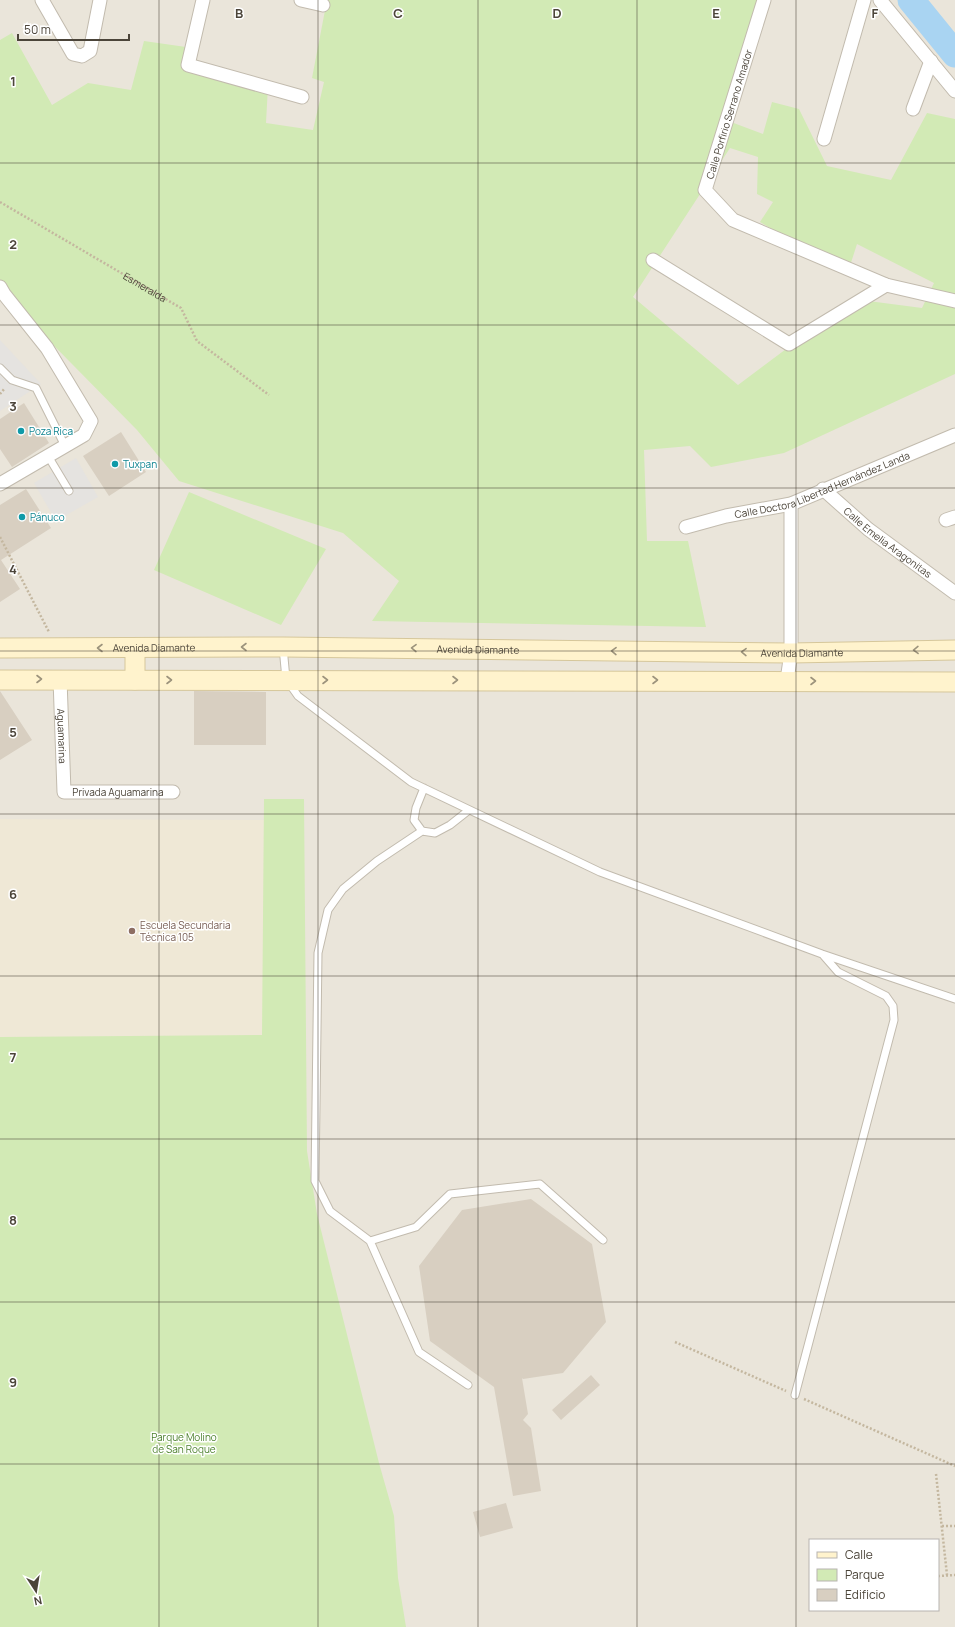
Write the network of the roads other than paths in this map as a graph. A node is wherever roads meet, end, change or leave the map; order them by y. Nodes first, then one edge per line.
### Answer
1 (42, 0) edge
2 (100, 0) edge
3 (203, 0) edge
4 (301, 0) edge
5 (764, 0) edge
6 (864, 0) edge
7 (880, 0) edge
8 (323, 5) dead end
9 (931, 61) junction
10 (955, 91) edge
11 (302, 97) dead end
12 (913, 109) dead end
13 (824, 139) dead end
14 (653, 260) dead end
15 (886, 285) junction
16 (0, 287) edge
17 (955, 301) edge
18 (0, 368) edge
19 (955, 435) edge
20 (65, 446) junction
21 (48, 456) junction
22 (0, 471) edge
23 (12, 476) junction
24 (0, 484) edge
25 (823, 489) junction
26 (69, 491) dead end
27 (791, 504) junction
28 (686, 527) dead end
29 (955, 593) edge
30 (283, 647) junction
31 (0, 648) edge
32 (135, 648) junction
33 (955, 650) edge
34 (791, 653) junction
35 (60, 679) junction
36 (0, 680) edge
37 (135, 680) junction
38 (286, 680) junction
39 (787, 680) junction
40 (955, 682) edge
41 (424, 788) junction
42 (64, 792) joint
43 (173, 792) dead end
44 (469, 810) junction
45 (422, 831) junction
46 (822, 954) junction
47 (955, 999) edge
48 (603, 1240) dead end
49 (370, 1241) junction
50 (468, 1385) dead end
51 (795, 1395) road end

1 - 2 street
3 - 11 street
4 - 8 street
5 - 15 street, Calle Porfirio Serrano Amador
6 - 13 street
7 - 9 street
9 - 10 street
9 - 12 street
14 - 15 street
15 - 17 street, Calle Porfirio Serrano Amador
16 - 20 street
18 - 20 lane
19 - 25 street, Calle Doctora Libertad Hernández Landa
20 - 21 street
21 - 23 street
21 - 26 lane
22 - 23 street
23 - 24 street
25 - 27 street, Calle Doctora Libertad Hernández Landa
25 - 29 street, Calle Emelia Aragonitas
27 - 28 street, Calle Doctora Libertad Hernández Landa
27 - 34 street
30 -> 32 main road, Avenida Diamante
34 -> 30 main road, Avenida Diamante
30 - 38 lane
32 -> 31 main road, Avenida Diamante
32 - 37 main road
33 -> 34 main road, Avenida Diamante
34 - 39 street
36 -> 35 main road
35 - 37 main road
35 - 42 street, Aguamarina
37 -> 38 main road
38 -> 39 main road
38 - 41 lane
39 -> 40 main road
41 - 44 lane
41 - 45 lane
42 - 43 street, Privada Aguamarina
44 - 45 lane
44 - 46 lane
45 - 49 lane
46 - 47 lane
46 - 51 lane
48 - 49 lane
49 - 50 lane

